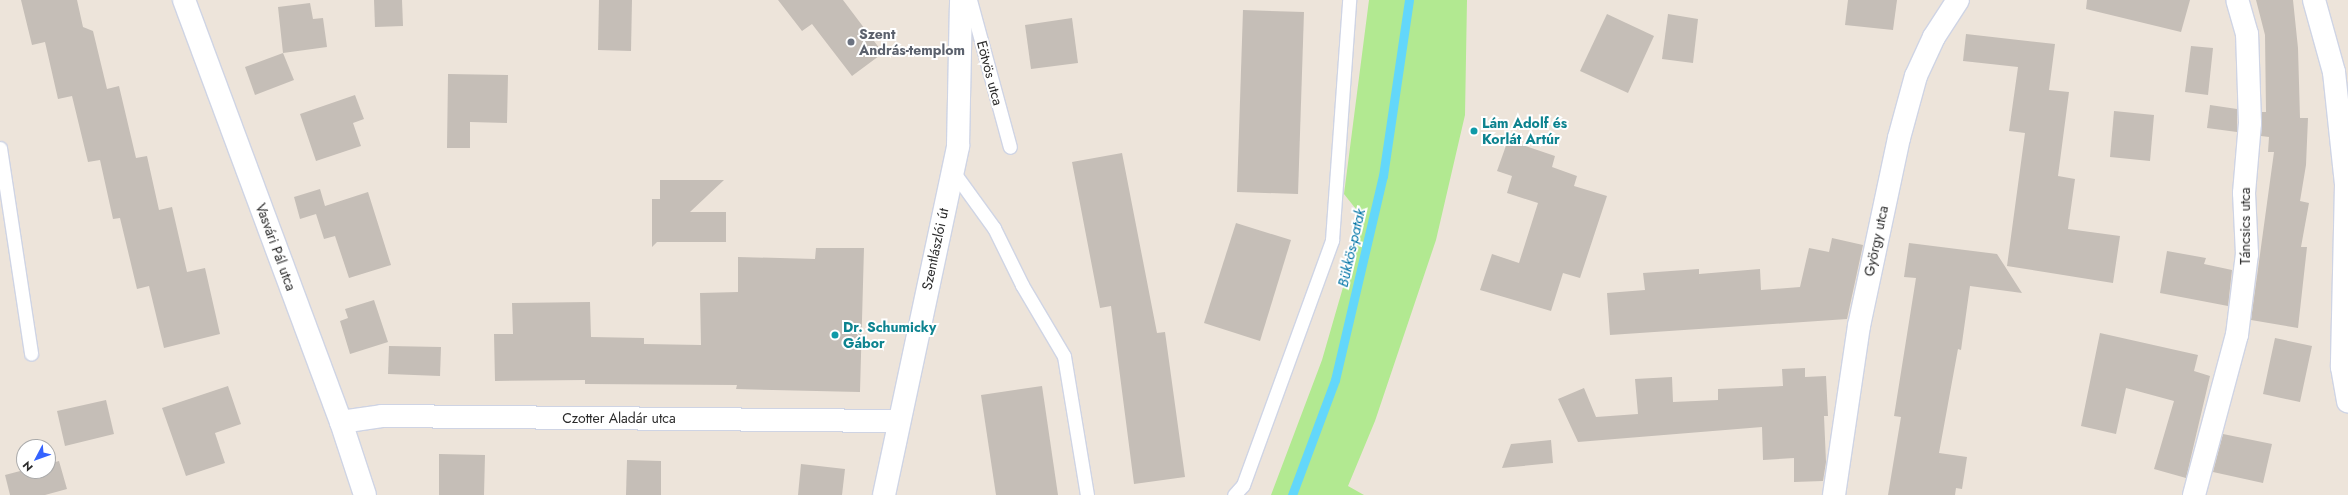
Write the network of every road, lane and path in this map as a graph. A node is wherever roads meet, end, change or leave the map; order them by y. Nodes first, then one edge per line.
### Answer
1 (184, 0) edge
2 (961, 0) edge
3 (970, 0) edge
4 (1349, 0) edge
5 (1958, 0) edge
6 (2237, 0) edge
7 (2314, 0) edge
8 (1010, 147) dead end
9 (0, 148) edge
10 (952, 170) junction
11 (31, 354) dead end
12 (2348, 402) edge
13 (898, 421) junction
14 (341, 422) junction
15 (364, 495) edge
16 (884, 495) edge
17 (1087, 495) edge
18 (1234, 495) edge
19 (1834, 495) edge
20 (2194, 495) edge

1 - 14 street, Vasvári Pál utca
2 - 10 street, Szentlászlói út
3 - 8 lane, Eötvös utca
4 - 18 lane
5 - 19 street, György utca
6 - 20 street, Táncsics utca
7 - 12 street
9 - 11 lane
10 - 13 street, Szentlászlói út
10 - 17 lane
13 - 14 street, Czotter Aladár utca
13 - 16 street, Szentlászlói út
14 - 15 street, Vasvári Pál utca

